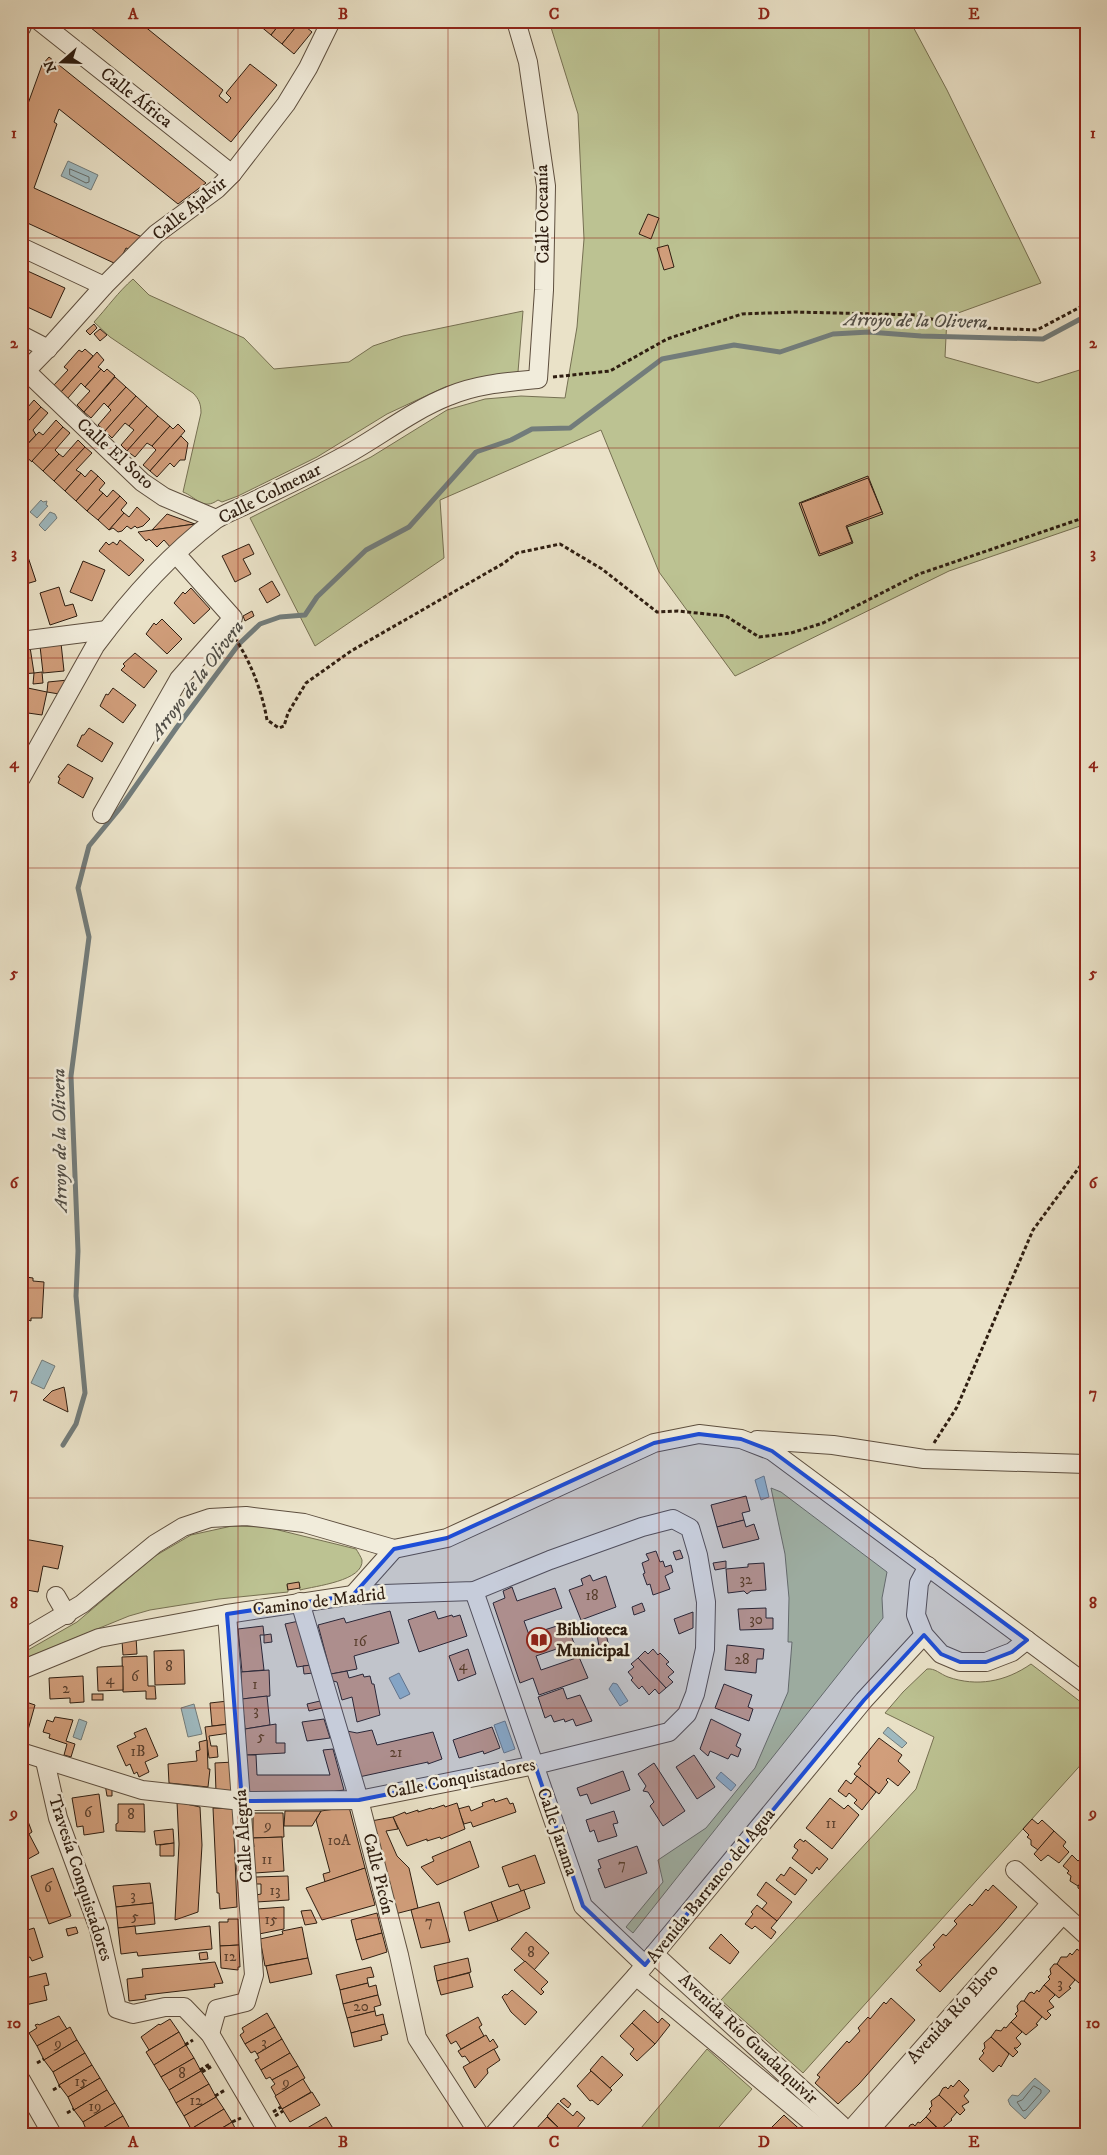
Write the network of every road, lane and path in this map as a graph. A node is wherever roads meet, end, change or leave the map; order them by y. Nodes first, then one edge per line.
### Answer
1 (24, 21) edge
2 (39, 21) edge
3 (330, 21) edge
4 (516, 21) edge
5 (21, 28) edge
6 (232, 174) junction
7 (21, 247) edge
8 (104, 286) junction
9 (1086, 304) edge
10 (21, 335) edge
11 (48, 349) junction
12 (24, 373) edge
13 (538, 379) junction
14 (1086, 517) edge
15 (216, 519) junction
16 (176, 554) junction
17 (227, 625) junction
18 (107, 630) junction
19 (21, 641) edge
20 (21, 778) edge
21 (102, 814) dead end
22 (1086, 1158) edge
23 (741, 1439) junction
24 (924, 1458) junction
25 (1086, 1464) edge
26 (673, 1519) joint
27 (394, 1549) junction
28 (928, 1566) junction
29 (474, 1591) junction
30 (353, 1595) junction
31 (56, 1596) dead end
32 (300, 1602) junction
33 (227, 1614) junction
34 (67, 1615) junction
35 (924, 1635) junction
36 (21, 1640) edge
37 (1027, 1640) junction
38 (21, 1670) edge
39 (1086, 1684) edge
40 (21, 1752) edge
41 (45, 1761) junction
42 (535, 1765) junction
43 (359, 1800) junction
44 (242, 1801) junction
45 (1015, 1870) dead end
46 (1057, 1908) junction
47 (1086, 1934) edge
48 (645, 1965) junction
49 (184, 2007) junction
50 (217, 2009) junction
51 (204, 2037) junction
52 (186, 2046) dead end
53 (44, 2060) dead end
54 (37, 2064) dead end
55 (211, 2065) dead end
56 (201, 2071) dead end
57 (21, 2080) edge
58 (59, 2085) dead end
59 (53, 2089) dead end
60 (225, 2091) dead end
61 (216, 2097) dead end
62 (281, 2107) dead end
63 (74, 2110) dead end
64 (283, 2111) dead end
65 (68, 2114) dead end
66 (240, 2117) dead end
67 (232, 2122) dead end
68 (848, 2131) edge
69 (52, 2134) edge
70 (269, 2134) edge
71 (479, 2134) edge
72 (494, 2134) edge

1 - 5 street
2 - 6 street, Calle África
3 - 6 street, Calle Ajalvir
4 - 13 street, Calle Oceanía
6 - 8 street, Calle Ajalvir
7 - 8 street
8 - 11 street, Calle Ajalvir
9 - 13 path
10 - 11 street
11 - 12 street, Calle Ajalvir
12 - 15 street, Calle El Soto
13 - 15 street, Calle Colmenar
14 - 17 path
15 - 16 street, Calle Colmenar
16 - 17 street
16 - 18 street, Calle Colmenar
17 - 21 street
18 - 19 street
18 - 20 street, Calle Colmenar
22 - 24 path
23 - 24 street
23 - 27 street
23 - 28 street
24 - 25 street
26 - 29 street, Camino de Madrid
26 - 42 street, Calle Conquistadores
27 - 30 street
27 - 34 street
28 - 35 street
28 - 37 street
29 - 30 street, Camino de Madrid
29 - 42 street, Calle Jarama
30 - 32 street, Camino de Madrid
31 - 34 street
32 - 33 street, Camino de Madrid
32 - 43 street, Calle Picón
33 - 38 street, Camino de Madrid
33 - 44 street, Calle Alegría
34 - 36 street
35 - 37 street
35 - 48 street, Avenida Barranco del Agua
37 - 39 street
40 - 41 street, Calle Conquistadores
41 - 44 street, Calle Conquistadores
41 - 49 street, Travesía Conquistadores
42 - 43 street, Calle Conquistadores
42 - 48 street, Calle Jarama
43 - 44 street, Calle Conquistadores
43 - 71 street, Calle Picón
44 - 50 street, Calle Alegría
45 - 46 street
46 - 47 street
46 - 68 street, Avenida Río Ebro
48 - 68 street, Avenida Río Guadalquivir
48 - 68 street, Avenida Río Guadalquivir
48 - 72 street, Avenida Barranco del Agua
49 - 50 street
49 - 51 street
50 - 51 street
51 - 52 path
51 - 70 street
53 - 54 path
55 - 56 path
57 - 69 street
58 - 59 path
60 - 61 path
62 - 64 path
63 - 65 path
66 - 67 path

